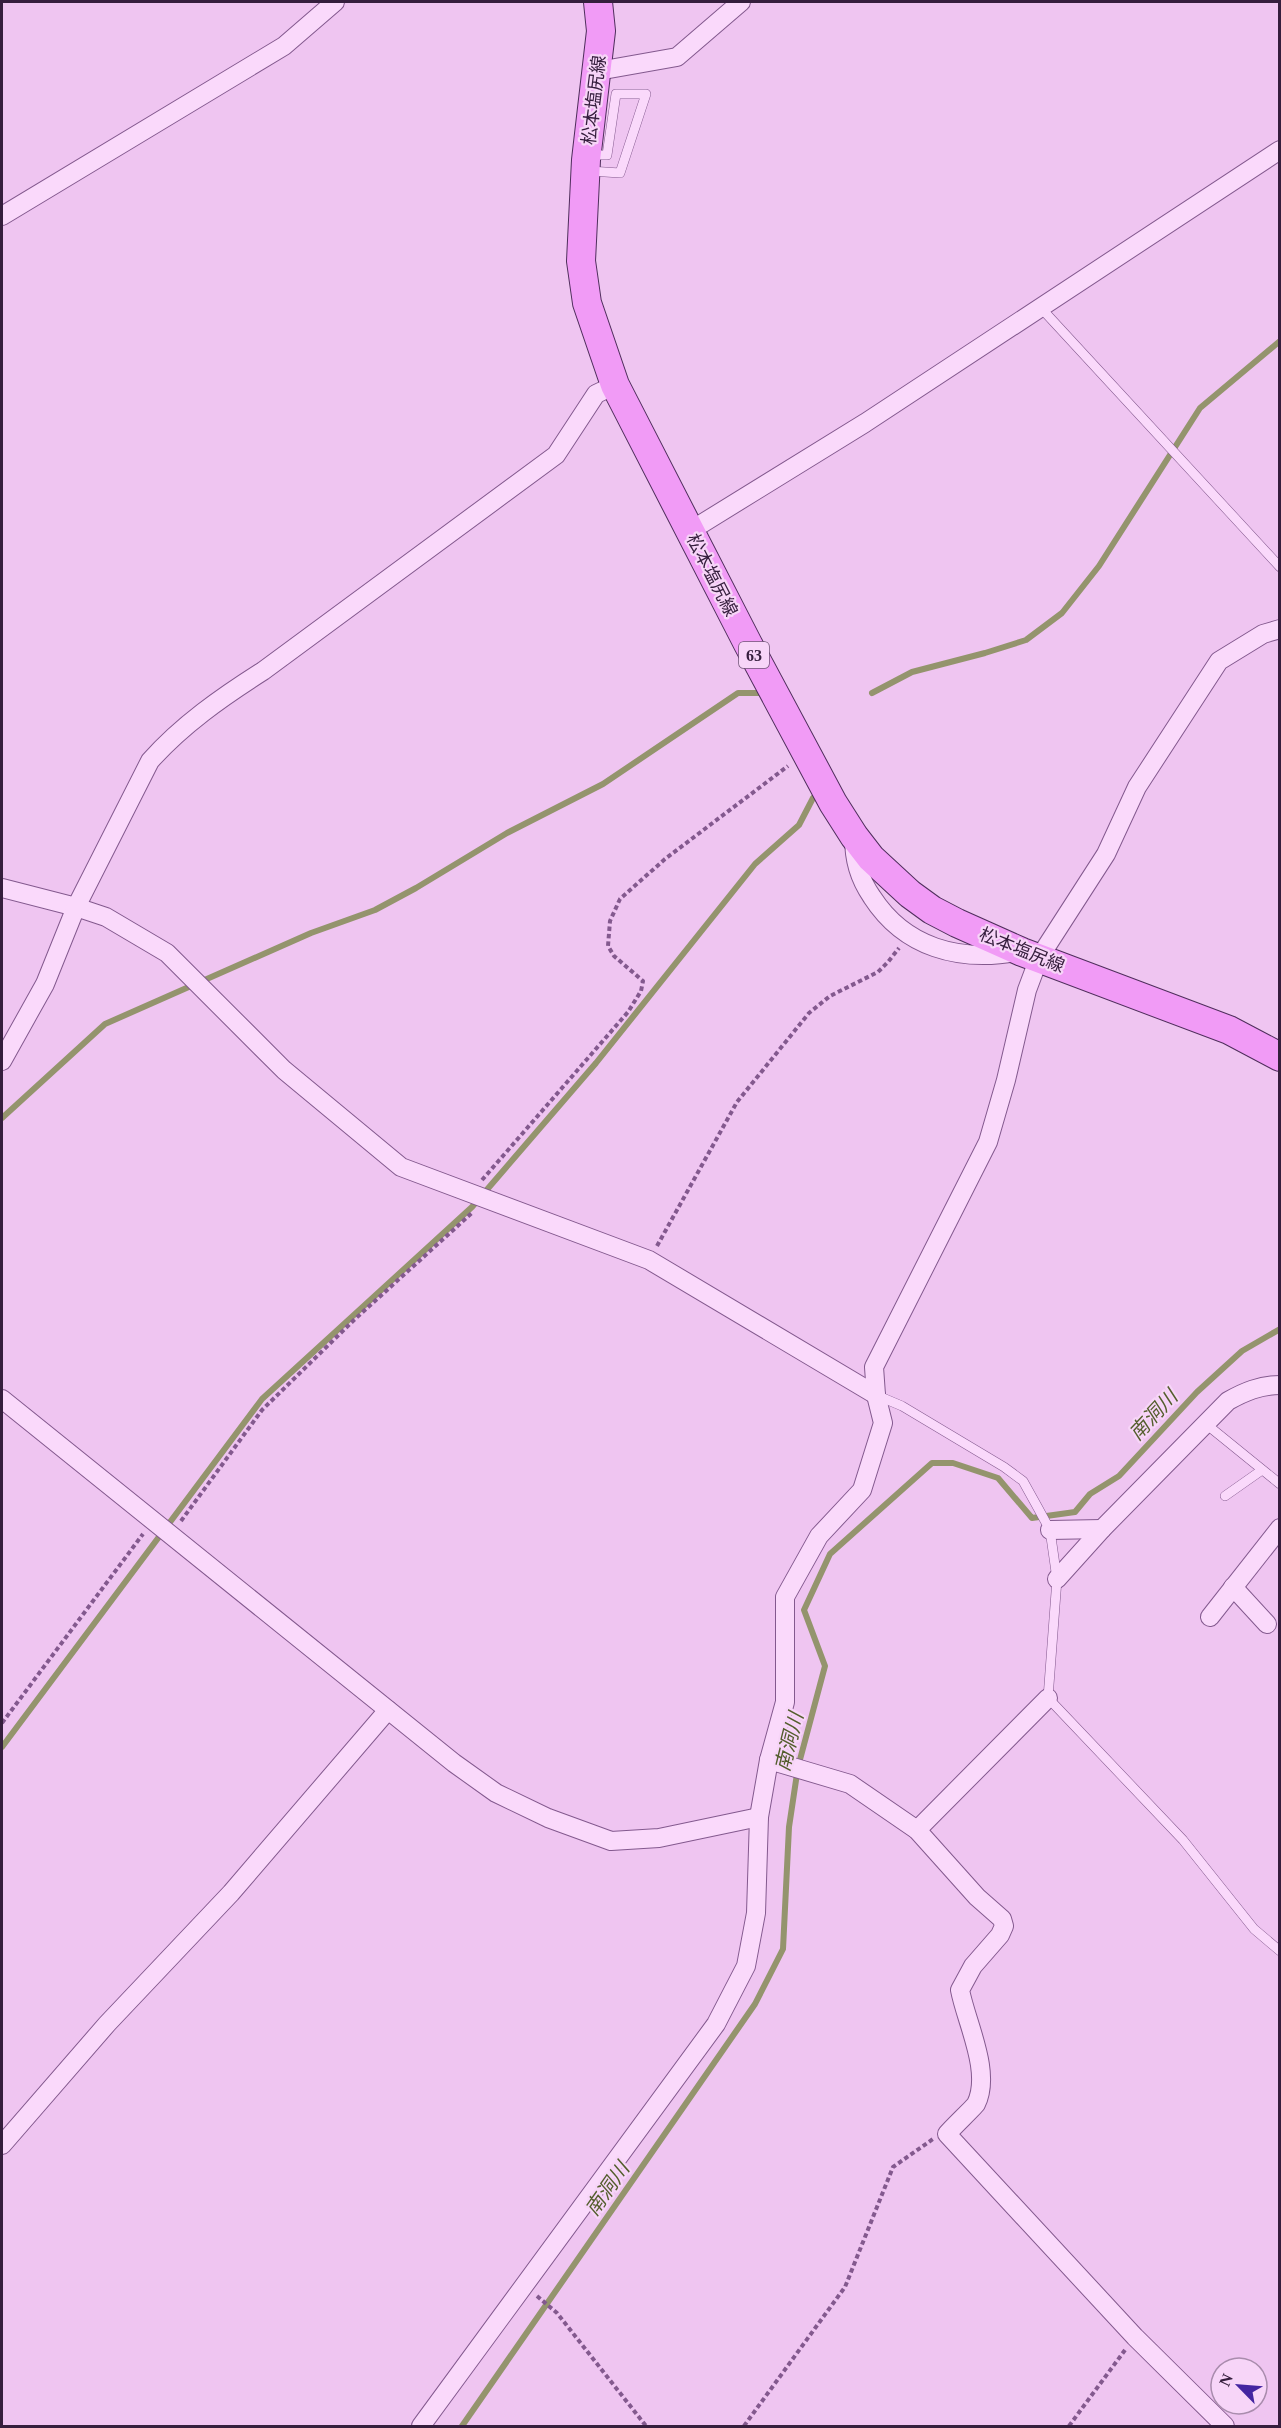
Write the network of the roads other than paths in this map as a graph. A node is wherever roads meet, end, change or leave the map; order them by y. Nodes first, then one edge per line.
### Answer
1 (335, 2) edge
2 (598, 2) edge
3 (741, 2) edge
4 (598, 71) junction
5 (1280, 150) edge
6 (586, 163) junction
7 (2, 216) edge
8 (1041, 308) junction
9 (615, 385) junction
10 (690, 531) junction
11 (1280, 567) edge
12 (1280, 629) edge
13 (854, 836) junction
14 (2, 888) edge
15 (76, 907) junction
16 (1030, 955) junction
17 (1280, 1056) edge
18 (2, 1061) edge
19 (1280, 1385) edge
20 (876, 1395) junction
21 (2, 1399) edge
22 (1206, 1424) junction
23 (1262, 1470) junction
24 (1280, 1484) edge
25 (1225, 1496) dead end
26 (1280, 1528) edge
27 (1102, 1529) junction
28 (1050, 1530) junction
29 (1057, 1579) junction
30 (1233, 1587) junction
31 (1210, 1617) dead end
32 (1267, 1624) dead end
33 (1048, 1698) junction
34 (388, 1710) junction
35 (769, 1760) junction
36 (759, 1817) junction
37 (917, 1830) junction
38 (1280, 1951) edge
39 (2, 2145) edge
40 (421, 2427) edge
41 (1225, 2427) edge

1 - 7 street
2 - 4 main road, 松本塩尻線 / 63
3 - 4 street
4 - 6 main road, 松本塩尻線 / 63
5 - 8 street
6 - 6 lane
6 - 9 main road, 松本塩尻線 / 63
8 - 10 street
8 - 11 lane
9 - 10 main road, 松本塩尻線 / 63
9 - 15 street
10 - 13 main road, 松本塩尻線 / 63
12 - 16 street
13 - 16 main road, 松本塩尻線 / 63
13 - 16 street
14 - 15 street
15 - 18 street
15 - 20 street
16 - 17 main road, 松本塩尻線 / 63
16 - 20 street
19 - 22 street
20 - 28 lane
20 - 35 street
21 - 34 street
22 - 23 lane
22 - 27 street
23 - 24 lane
23 - 25 lane
26 - 30 street
27 - 28 street
27 - 29 street
28 - 29 lane
29 - 33 lane
30 - 31 street
30 - 32 street
33 - 37 street
33 - 38 lane
34 - 36 street
34 - 39 street
35 - 36 street
35 - 37 street
36 - 40 street
37 - 41 street

